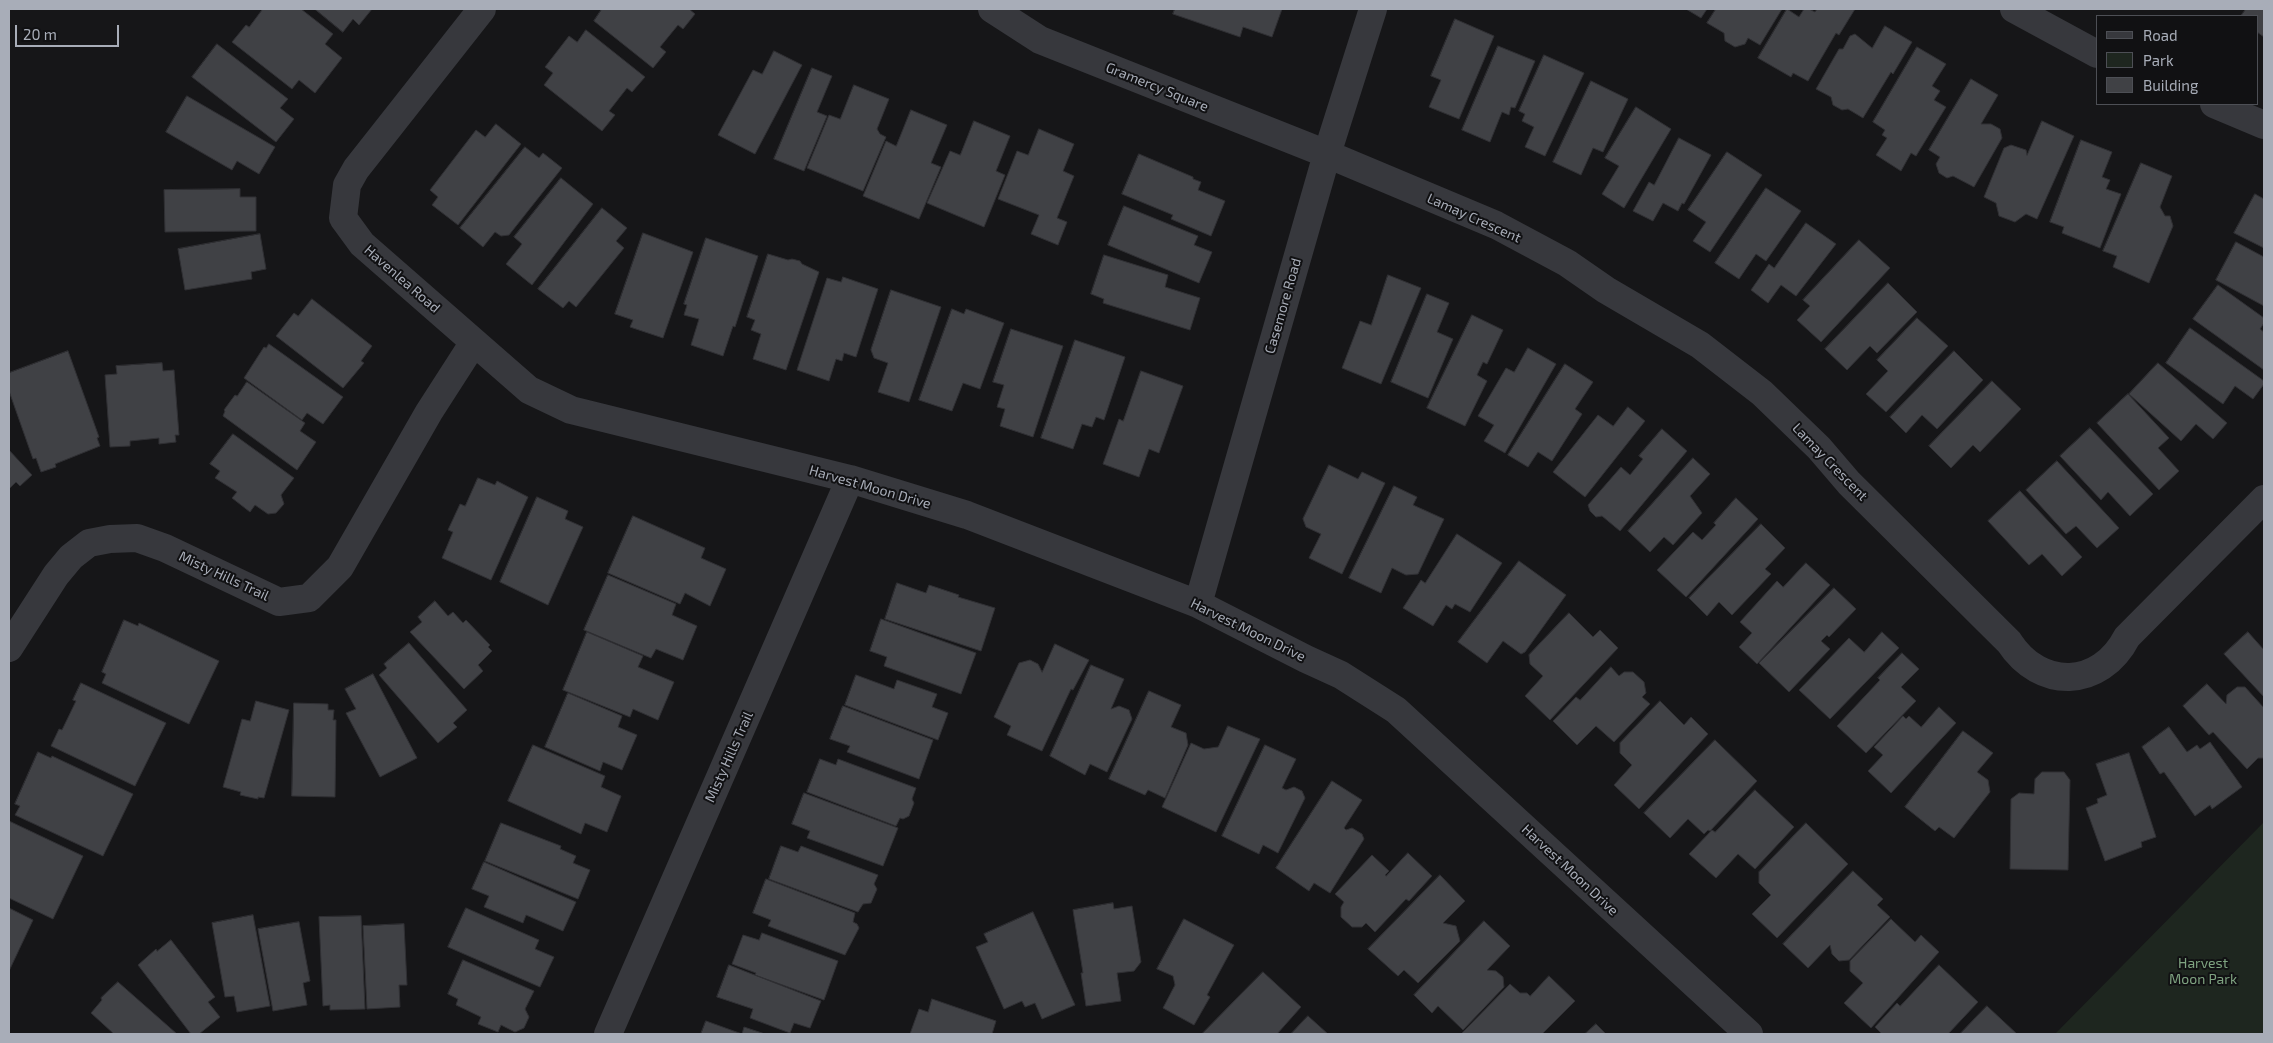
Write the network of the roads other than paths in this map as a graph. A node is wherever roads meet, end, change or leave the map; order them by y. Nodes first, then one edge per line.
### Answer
1 (482, 9) edge
2 (992, 9) edge
3 (1373, 9) edge
4 (2014, 9) edge
5 (2096, 53) edge
6 (2216, 105) edge
7 (2264, 125) edge
8 (1326, 154) junction
9 (474, 342) junction
10 (635, 426) joint
11 (850, 479) junction
12 (2264, 499) edge
13 (1198, 604) junction
14 (9, 648) edge
15 (608, 1034) edge
16 (1749, 1034) edge

1 - 9 street, Havenlea Road
2 - 8 street, Gramercy Square
3 - 8 street, Casemore Road
4 - 5 street
6 - 7 street
8 - 12 street, Lamay Crescent
8 - 13 street, Casemore Road
9 - 10 street, Havenlea Road
9 - 14 street, Misty Hills Trail
10 - 11 street, Harvest Moon Drive
11 - 13 street, Harvest Moon Drive
11 - 15 street, Misty Hills Trail
13 - 16 street, Harvest Moon Drive

